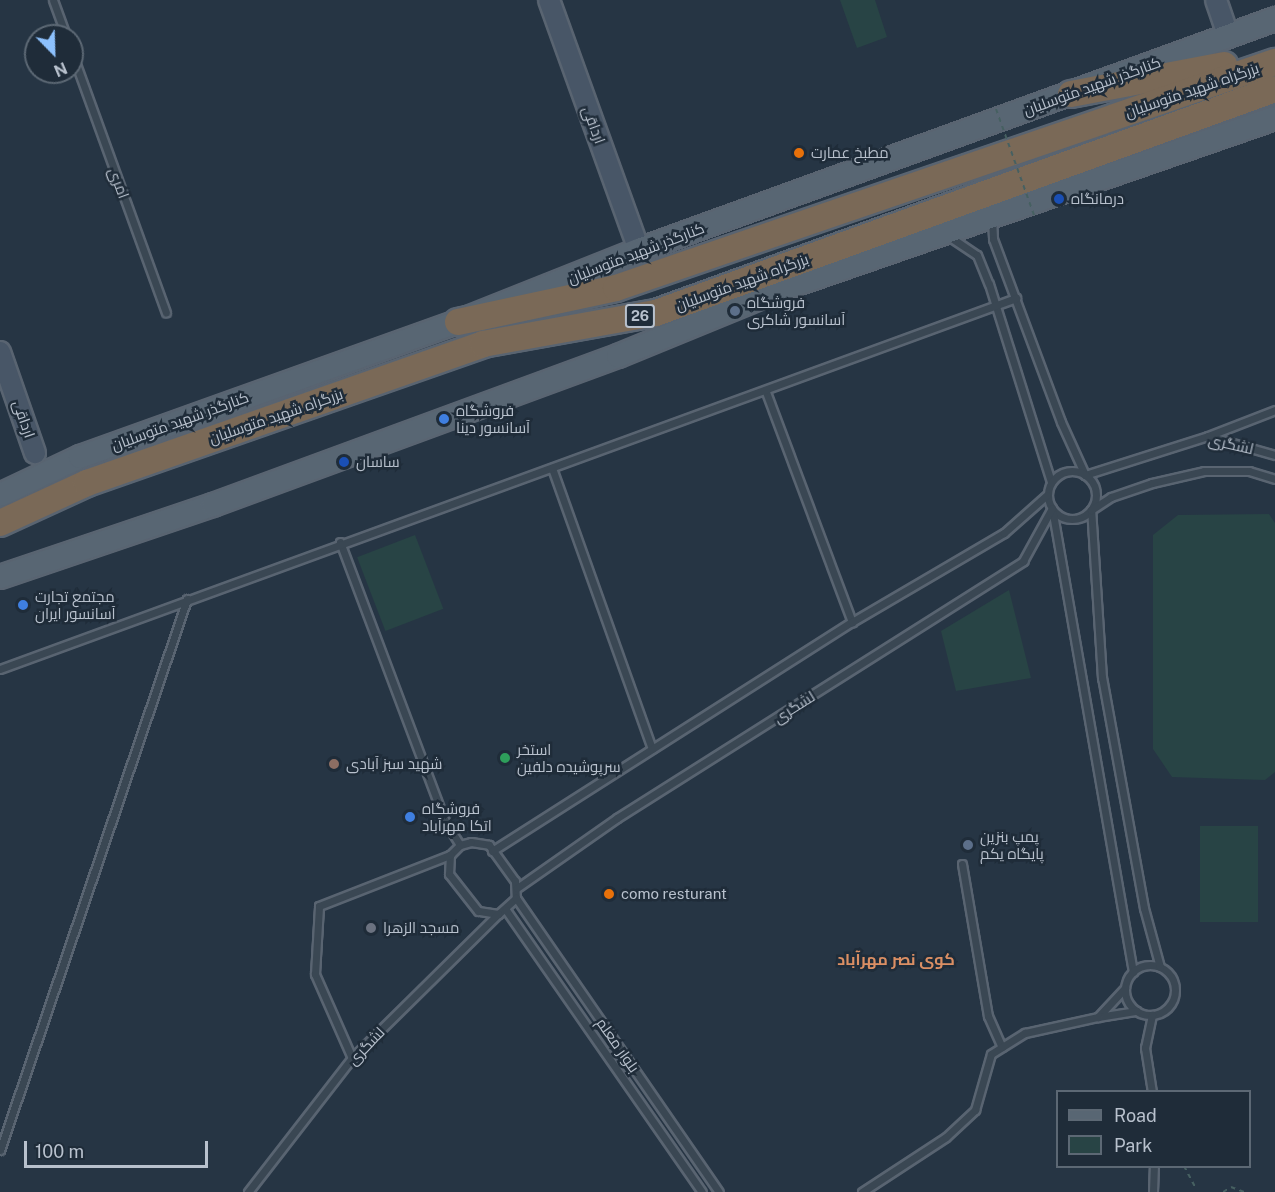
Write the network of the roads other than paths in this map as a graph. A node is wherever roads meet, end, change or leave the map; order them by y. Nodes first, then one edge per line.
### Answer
1 (53, 0) edge
2 (549, 0) edge
3 (1216, 0) edge
4 (1275, 19) edge
5 (62, 24) edge
6 (1228, 35) junction
7 (1275, 48) edge
8 (1275, 62) edge
9 (83, 84) edge
10 (1275, 89) edge
11 (1071, 94) junction
12 (1275, 118) edge
13 (992, 218) junction
14 (945, 234) junction
15 (639, 250) junction
16 (779, 290) junction
17 (1016, 298) junction
18 (995, 306) junction
19 (672, 307) junction
20 (166, 313) dead end
21 (458, 322) junction
22 (0, 352) edge
23 (766, 392) junction
24 (1275, 410) edge
25 (1208, 436) junction
26 (35, 453) dead end
27 (1275, 455) edge
28 (552, 468) junction
29 (1085, 475) junction
30 (1275, 479) edge
31 (1051, 482) junction
32 (0, 495) edge
33 (1047, 495) junction
34 (1052, 508) junction
35 (1091, 510) junction
36 (0, 523) edge
37 (340, 542) junction
38 (0, 577) edge
39 (188, 599) junction
40 (852, 622) junction
41 (0, 669) edge
42 (652, 749) junction
43 (460, 845) junction
44 (492, 851) junction
45 (450, 855) junction
46 (962, 864) dead end
47 (517, 888) junction
48 (516, 898) junction
49 (506, 910) junction
50 (498, 914) junction
51 (1160, 967) junction
52 (1133, 972) junction
53 (1125, 987) junction
54 (1137, 1011) junction
55 (1152, 1015) junction
56 (1098, 1017) junction
57 (1002, 1047) junction
58 (352, 1058) junction
59 (1152, 1090) edge
60 (0, 1150) edge
61 (1154, 1168) edge
62 (248, 1192) edge
63 (702, 1192) edge
64 (719, 1192) edge
65 (862, 1192) edge
66 (1153, 1192) edge

1 - 5 lane
2 - 15 street, ارداقی
3 - 6 street
4 - 6 main road, کنارگذر شهید متوسلیان
6 - 11 main road, کنارگذر شهید متوسلیان
7 - 11 highway
8 - 21 highway, بزرگراه شهید متوسلیان / 26
9 - 20 lane, امری
10 - 19 highway, بزرگراه شهید متوسلیان / 26
11 - 15 main road, کنارگذر شهید متوسلیان
12 - 13 main road
13 - 14 main road
13 - 17 lane
14 - 16 main road
14 - 18 lane
15 - 21 main road, کنارگذر شهید متوسلیان
16 - 19 main road
16 - 38 main road
17 - 18 lane
17 - 29 lane
18 - 23 lane
18 - 31 lane
19 - 36 highway, بزرگراه شهید متوسلیان / 26
21 - 32 main road, کنارگذر شهید متوسلیان
22 - 26 street, ارداقی
23 - 28 lane
23 - 40 lane
24 - 25 lane
25 - 27 lane, لشگری
25 - 29 lane, لشگری
28 - 37 lane
28 - 42 lane
29 - 31 lane
29 - 35 lane
30 - 35 lane, لشگری
31 - 33 lane
33 - 34 lane
33 - 40 lane
34 - 35 lane
34 - 47 lane, لشگری
34 - 52 lane
35 - 51 lane
37 - 39 lane
37 - 43 lane
39 - 41 lane
39 - 60 lane
40 - 42 lane
42 - 44 lane
43 - 44 lane
43 - 45 lane
44 - 47 lane
45 - 50 lane
45 - 58 lane
46 - 57 lane
47 - 48 lane
48 - 49 lane
48 - 64 lane, بلوار معلم
49 - 50 lane
49 - 63 lane, بلوار معلم
50 - 58 lane, لشگری
51 - 52 lane
51 - 55 lane
52 - 53 lane
53 - 54 lane
53 - 56 lane
54 - 55 lane
54 - 56 lane
55 - 59 lane
56 - 57 lane
57 - 65 lane
58 - 62 lane, لشگری
61 - 66 lane

